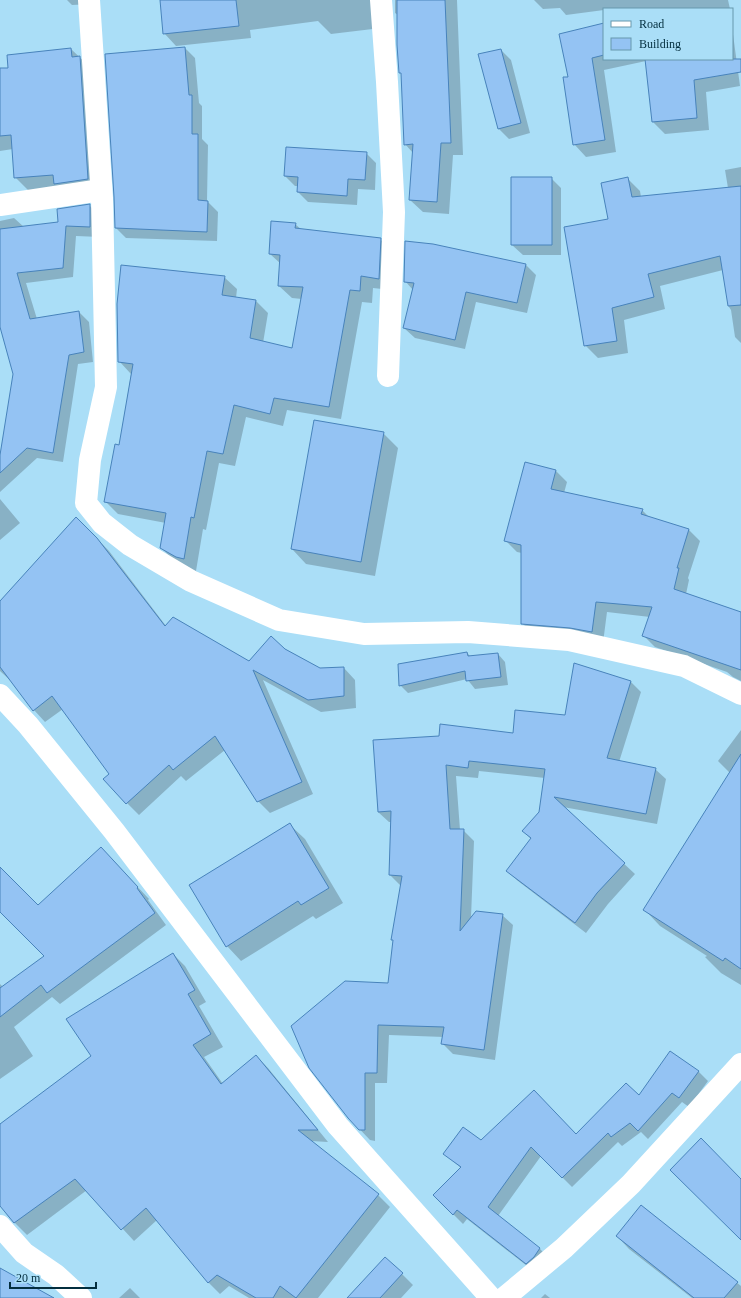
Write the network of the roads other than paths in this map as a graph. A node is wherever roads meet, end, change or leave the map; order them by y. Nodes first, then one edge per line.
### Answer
1 (89, 0) edge
2 (381, 0) edge
3 (101, 190) junction
4 (0, 205) edge
5 (388, 376) dead end
6 (741, 694) edge
7 (0, 695) edge
8 (741, 1064) edge
9 (0, 1226) edge
10 (81, 1298) edge
11 (491, 1298) edge
12 (504, 1298) edge

1 - 3 street
2 - 5 street
3 - 4 street
3 - 6 street
7 - 11 street
8 - 12 street
9 - 10 street

